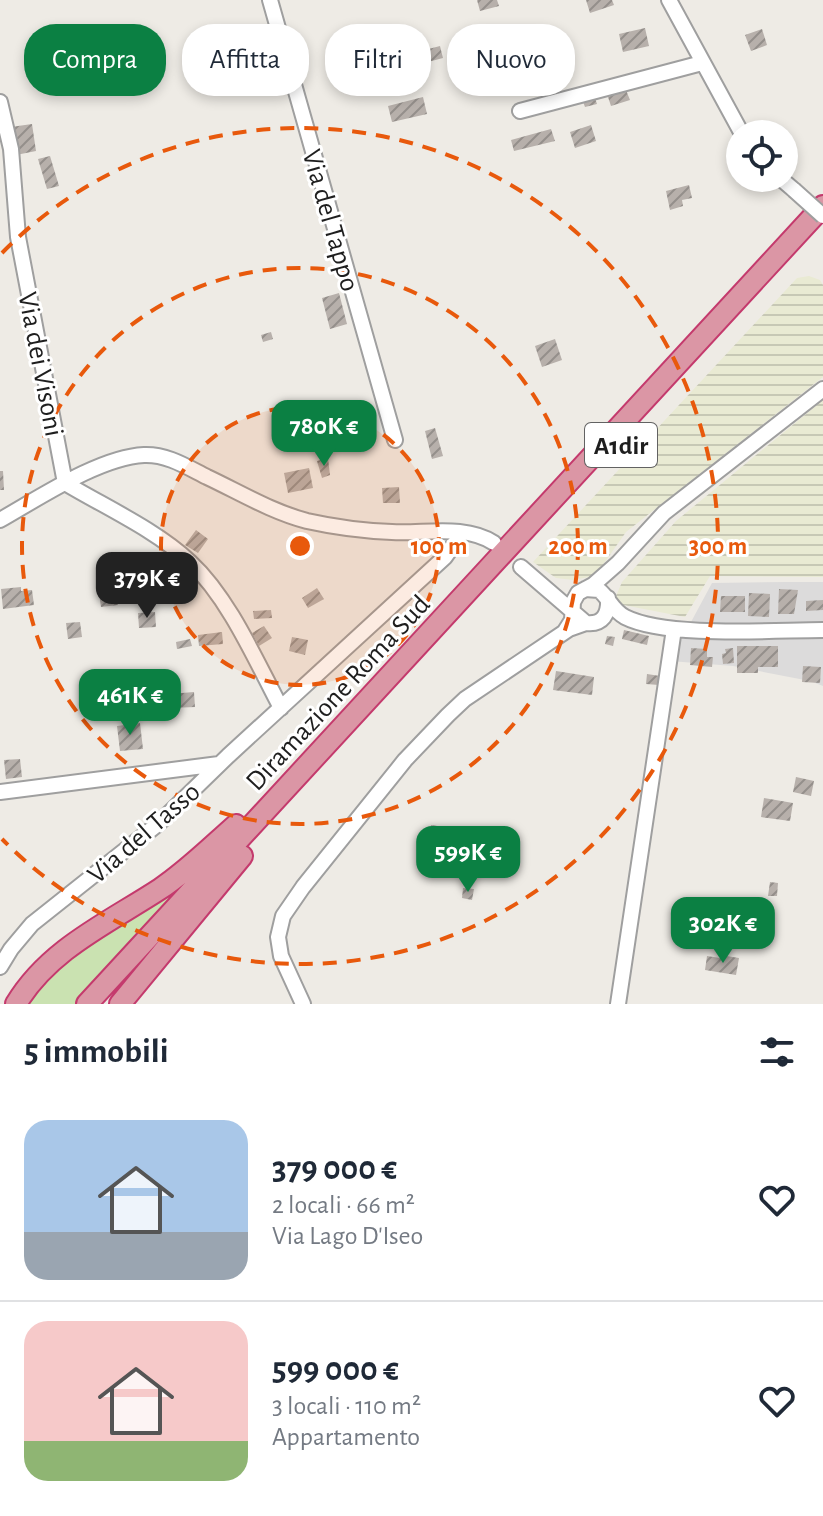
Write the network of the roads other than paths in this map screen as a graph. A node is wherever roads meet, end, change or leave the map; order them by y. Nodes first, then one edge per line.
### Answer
1 (270, 0) edge
2 (669, 0) edge
3 (702, 63) junction
4 (0, 102) edge
5 (520, 111) dead end
6 (734, 120) edge
7 (796, 192) edge
8 (823, 206) edge
9 (823, 216) edge
10 (823, 226) edge
11 (823, 389) edge
12 (395, 440) dead end
13 (65, 483) junction
14 (0, 520) edge
15 (462, 533) junction
16 (494, 543) dead end
17 (618, 563) junction
18 (521, 567) dead end
19 (582, 591) junction
20 (550, 593) junction
21 (608, 601) junction
22 (574, 612) junction
23 (604, 618) junction
24 (626, 618) junction
25 (586, 623) junction
26 (674, 629) junction
27 (823, 630) edge
28 (558, 636) junction
29 (281, 708) junction
30 (219, 764) junction
31 (298, 775) junction
32 (0, 792) edge
33 (179, 930) junction
34 (0, 967) edge
35 (16, 1004) edge
36 (87, 1004) edge
37 (120, 1004) edge
38 (133, 1004) edge
39 (303, 1004) edge
40 (618, 1004) edge

1 - 12 street, Via del Tappo
2 - 3 street
3 - 5 street
3 - 6 street
4 - 13 street, Via dei Visoni
7 - 9 street, bridge
8 - 31 highway, Diramazione Roma Sud / A1dir
10 - 33 highway, Diramazione Roma Sud / A1dir
11 - 17 street
13 - 14 street
13 - 15 street
13 - 29 street
15 - 16 street
15 - 29 street, Via del Tasso
17 - 19 street
17 - 21 street
18 - 20 street
19 - 20 street
19 - 21 street
19 - 22 street
20 - 22 street
21 - 23 street
21 - 24 street
22 - 25 street
22 - 28 street
23 - 24 street
23 - 25 street
24 - 26 street
25 - 28 street
26 - 27 street
26 - 40 street
28 - 39 street
29 - 30 street, Via del Tasso
30 - 32 street
30 - 34 street, Via del Tasso
31 - 35 highway
31 - 36 highway, Diramazione Roma Sud / A1dir
33 - 37 highway, A1dir
33 - 38 highway

